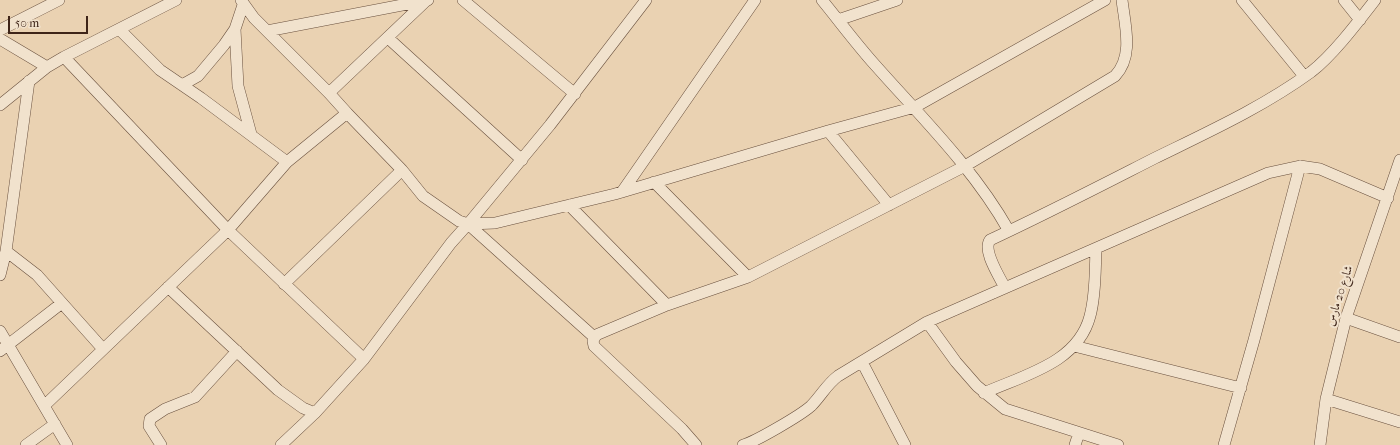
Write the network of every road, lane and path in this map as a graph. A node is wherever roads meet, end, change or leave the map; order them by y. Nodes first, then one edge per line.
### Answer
1 (58, 0) edge
2 (176, 0) edge
3 (428, 0) edge
4 (463, 0) edge
5 (646, 0) edge
6 (755, 0) edge
7 (822, 0) edge
8 (897, 0) edge
9 (1106, 0) edge
10 (1122, 0) edge
11 (1242, 0) edge
12 (1344, 0) edge
13 (1376, 0) edge
14 (242, 2) edge
15 (838, 20) junction
16 (1360, 20) junction
17 (119, 29) junction
18 (235, 29) junction
19 (0, 30) edge
20 (267, 31) junction
21 (388, 38) junction
22 (0, 39) edge
23 (64, 57) junction
24 (47, 67) junction
25 (1304, 76) junction
26 (29, 81) junction
27 (182, 84) junction
28 (329, 93) junction
29 (575, 94) junction
30 (0, 105) edge
31 (915, 107) junction
32 (347, 113) junction
33 (828, 131) junction
34 (251, 134) junction
35 (522, 160) junction
36 (1400, 160) edge
37 (286, 162) junction
38 (965, 166) junction
39 (1300, 166) junction
40 (402, 170) junction
41 (654, 182) junction
42 (622, 192) junction
43 (1388, 198) junction
44 (569, 205) junction
45 (889, 205) junction
46 (468, 224) junction
47 (228, 230) junction
48 (1009, 231) junction
49 (1096, 249) junction
50 (6, 251) junction
51 (0, 275) edge
52 (748, 277) junction
53 (284, 284) junction
54 (168, 287) junction
55 (1005, 288) junction
56 (62, 303) junction
57 (668, 305) junction
58 (1346, 318) junction
59 (927, 322) junction
60 (0, 331) edge
61 (594, 337) junction
62 (1400, 337) edge
63 (1074, 346) junction
64 (4, 348) edge
65 (103, 349) junction
66 (237, 351) junction
67 (364, 359) junction
68 (862, 362) junction
69 (1241, 388) junction
70 (984, 393) junction
71 (1326, 399) junction
72 (44, 406) junction
73 (315, 413) junction
74 (1400, 422) edge
75 (55, 424) junction
76 (1078, 433) junction
77 (26, 445) edge
78 (67, 445) edge
79 (161, 445) edge
80 (281, 445) edge
81 (696, 445) edge
82 (743, 445) edge
83 (905, 445) edge
84 (1075, 445) edge
85 (1118, 445) edge
86 (1224, 445) edge
87 (1320, 445) edge

1 - 19 street
2 - 17 street
3 - 20 street
3 - 21 street
4 - 29 street
5 - 29 street
6 - 42 street
7 - 15 street
8 - 15 street
9 - 31 street
10 - 38 street
11 - 25 street
12 - 16 street
13 - 16 street
14 - 18 street
14 - 20 street
15 - 31 street
16 - 25 street
17 - 23 street
17 - 27 street
18 - 27 street
18 - 34 street
20 - 28 street
21 - 28 street
21 - 35 street
22 - 24 street
23 - 24 street
23 - 47 street
24 - 26 street
25 - 48 street
26 - 30 street
26 - 50 street
27 - 34 street
28 - 32 street
29 - 35 street
31 - 33 street
31 - 38 street
32 - 37 street
32 - 40 street
33 - 41 street
33 - 45 street
34 - 37 street
35 - 46 street
36 - 43 street, شارع 20 مارس
37 - 47 street
38 - 45 street
38 - 48 street
39 - 43 street
39 - 49 street
39 - 69 street
40 - 46 street
40 - 53 street
41 - 42 street
41 - 52 street
42 - 44 street
43 - 58 street, شارع 20 مارس
44 - 46 street
44 - 57 street
45 - 52 street
46 - 61 street
46 - 67 street
47 - 53 street
47 - 54 street
48 - 55 street
49 - 55 street
49 - 63 street
50 - 51 street
50 - 56 street
52 - 57 street
53 - 67 street
54 - 65 street
54 - 66 street
55 - 59 street
56 - 64 street
56 - 65 street
57 - 61 street
58 - 62 street
58 - 71 street, شارع 20 مارس
59 - 68 street
59 - 70 street
60 - 64 street
61 - 81 street
63 - 69 street
63 - 70 street
64 - 72 street
65 - 72 street
66 - 73 street
66 - 79 street
67 - 73 street
68 - 82 street
68 - 83 street
69 - 86 street
70 - 76 street
71 - 74 street
71 - 87 street, شارع 20 مارس
72 - 75 street
73 - 80 street
75 - 77 street
75 - 78 street
76 - 84 street
76 - 85 street

